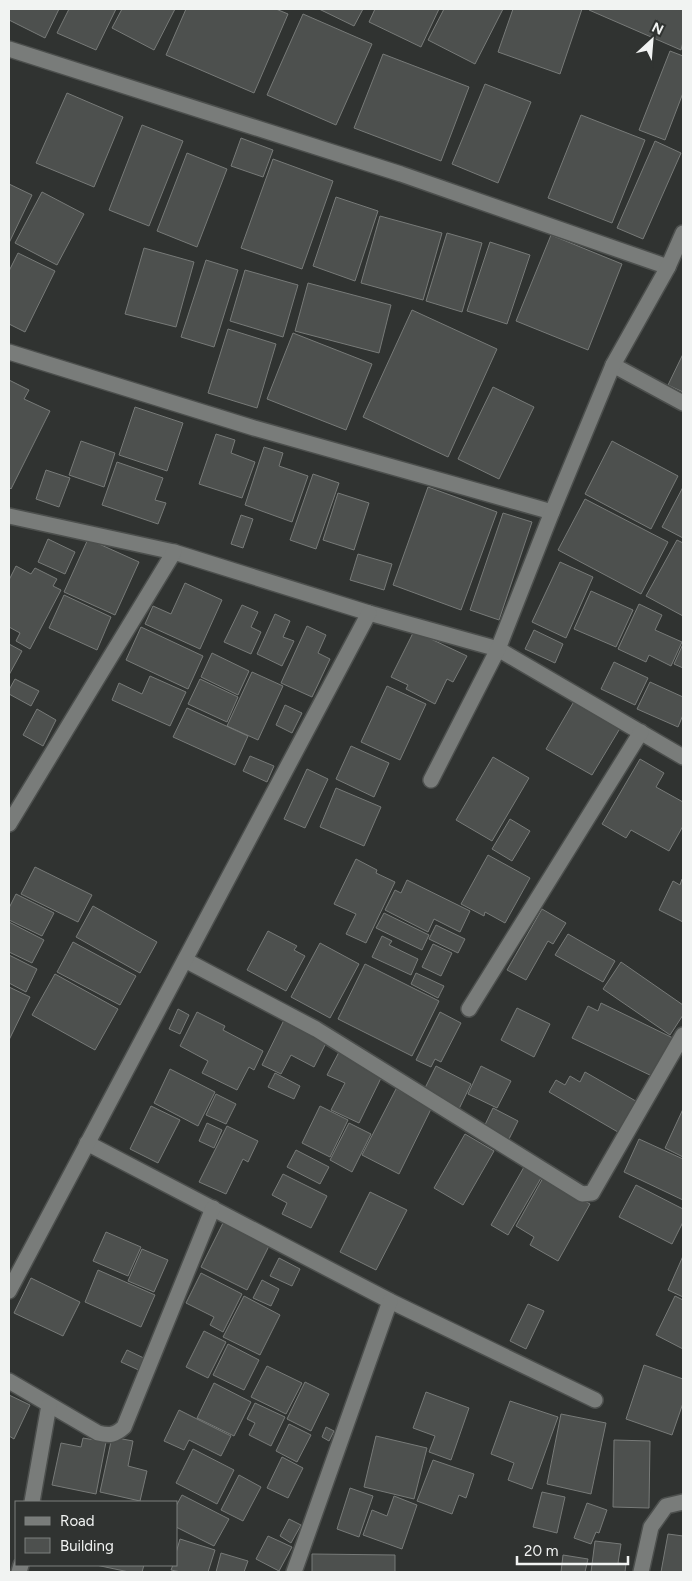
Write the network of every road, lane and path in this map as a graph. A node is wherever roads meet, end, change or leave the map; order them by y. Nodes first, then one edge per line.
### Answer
1 (9, 49) edge
2 (683, 233) edge
3 (668, 267) junction
4 (9, 352) edge
5 (613, 365) junction
6 (683, 403) edge
7 (552, 512) junction
8 (9, 516) edge
9 (174, 552) junction
10 (368, 613) junction
11 (498, 649) junction
12 (641, 732) junction
13 (683, 757) edge
14 (431, 780) dead end
15 (9, 824) edge
16 (185, 960) junction
17 (469, 1009) dead end
18 (683, 1035) edge
19 (87, 1143) junction
20 (213, 1208) junction
21 (9, 1291) edge
22 (390, 1301) junction
23 (9, 1381) edge
24 (594, 1400) dead end
25 (49, 1405) junction
26 (683, 1500) edge
27 (32, 1501) edge
28 (294, 1572) edge
29 (641, 1572) edge

1 - 3 street
2 - 3 street
3 - 5 street
4 - 7 street
5 - 6 street
5 - 7 street
7 - 11 street
8 - 9 street
9 - 10 street
9 - 15 street
10 - 11 street
10 - 16 street
11 - 12 street
11 - 14 street
12 - 13 street
12 - 17 street
16 - 18 street
16 - 19 street
19 - 20 street
19 - 21 street
20 - 22 street
20 - 25 street
22 - 24 street
22 - 28 street
23 - 25 street
25 - 27 street
26 - 29 street

